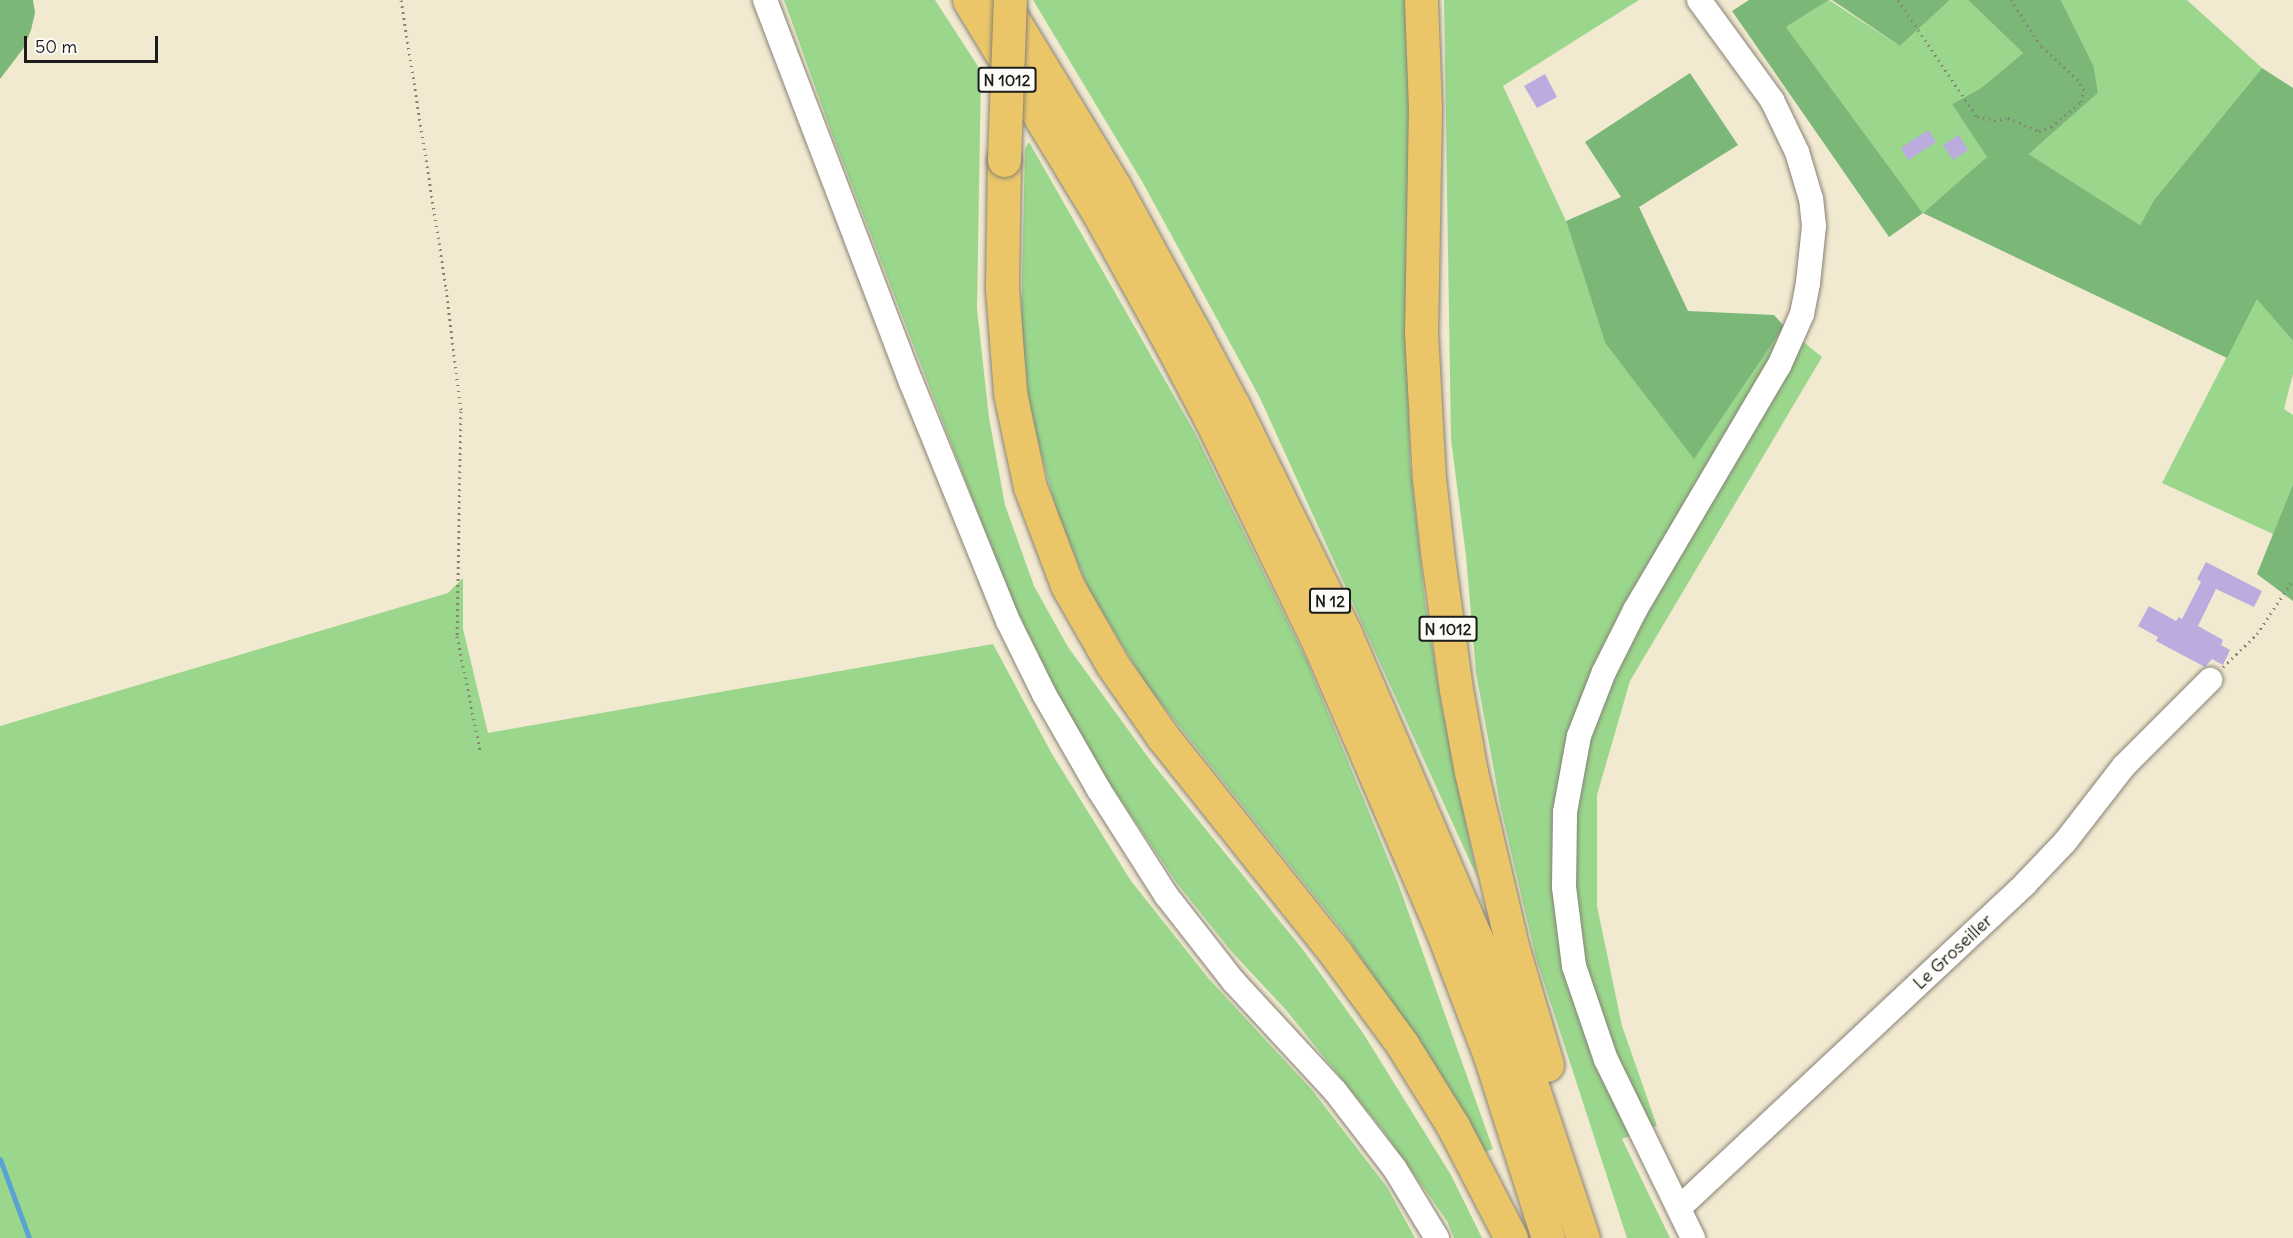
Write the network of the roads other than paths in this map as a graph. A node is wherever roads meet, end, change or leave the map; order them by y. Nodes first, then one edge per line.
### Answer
1 (765, 0) edge
2 (969, 0) edge
3 (1001, 0) edge
4 (1010, 0) edge
5 (1421, 0) edge
6 (1699, 0) edge
7 (2210, 680) road end
8 (1679, 1208) junction
9 (1437, 1238) edge
10 (1511, 1238) edge
11 (1548, 1238) edge
12 (1583, 1238) edge
13 (1603, 1238) edge
14 (1693, 1238) edge

1 - 9 street
2 - 11 highway, N 12
3 - 12 highway, N 12
4 - 10 highway, N 1012, bridge
5 - 13 highway, N 1012
6 - 8 street
7 - 8 street, Le Groseiller
8 - 14 street

